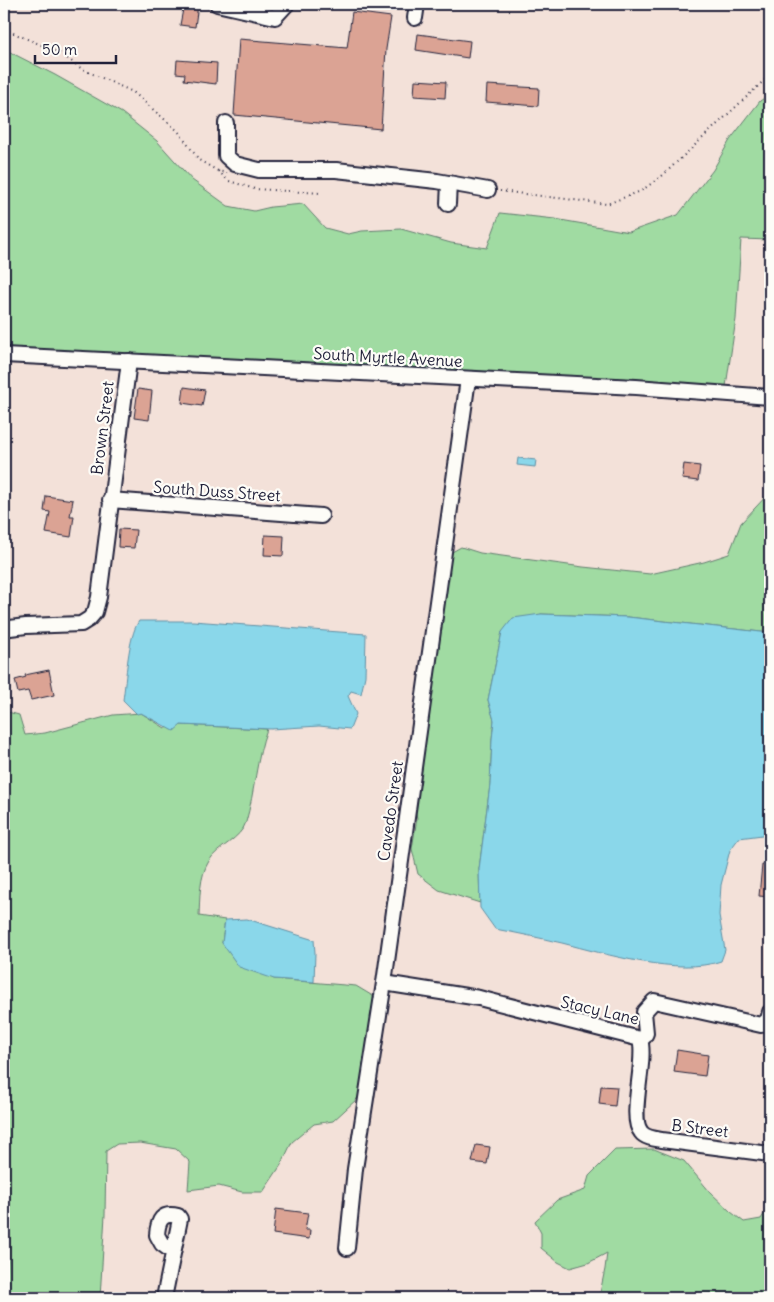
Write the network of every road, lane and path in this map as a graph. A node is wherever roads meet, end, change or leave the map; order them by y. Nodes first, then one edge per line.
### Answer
1 (216, 4) edge
2 (287, 4) edge
3 (417, 4) edge
4 (415, 18) dead end
5 (4, 29) edge
6 (770, 75) edge
7 (226, 123) dead end
8 (218, 172) junction
9 (231, 173) dead end
10 (449, 183) junction
11 (488, 190) joint
12 (320, 193) dead end
13 (448, 204) dead end
14 (4, 355) edge
15 (129, 361) junction
16 (468, 379) junction
17 (770, 397) edge
18 (110, 500) junction
19 (321, 516) dead end
20 (10, 628) dead end
21 (384, 982) junction
22 (770, 1012) edge
23 (640, 1039) junction
24 (770, 1154) edge
25 (347, 1248) dead end
26 (173, 1252) dead end
27 (164, 1298) edge

1 - 2 street
3 - 4 street
5 - 8 path
6 - 11 path
7 - 10 street
8 - 9 path
8 - 12 path
10 - 11 street
10 - 13 street
14 - 15 street, South Myrtle Avenue
15 - 16 street, South Myrtle Avenue
15 - 18 street, Brown Street
16 - 17 street, South Myrtle Avenue
16 - 21 street, Cavedo Street
18 - 19 street, South Duss Street
18 - 20 street, Brown Street
21 - 23 street, Stacy Lane
21 - 25 street, Cavedo Street
22 - 23 street, Stacy Lane
23 - 24 street, B Street
26 - 27 street

